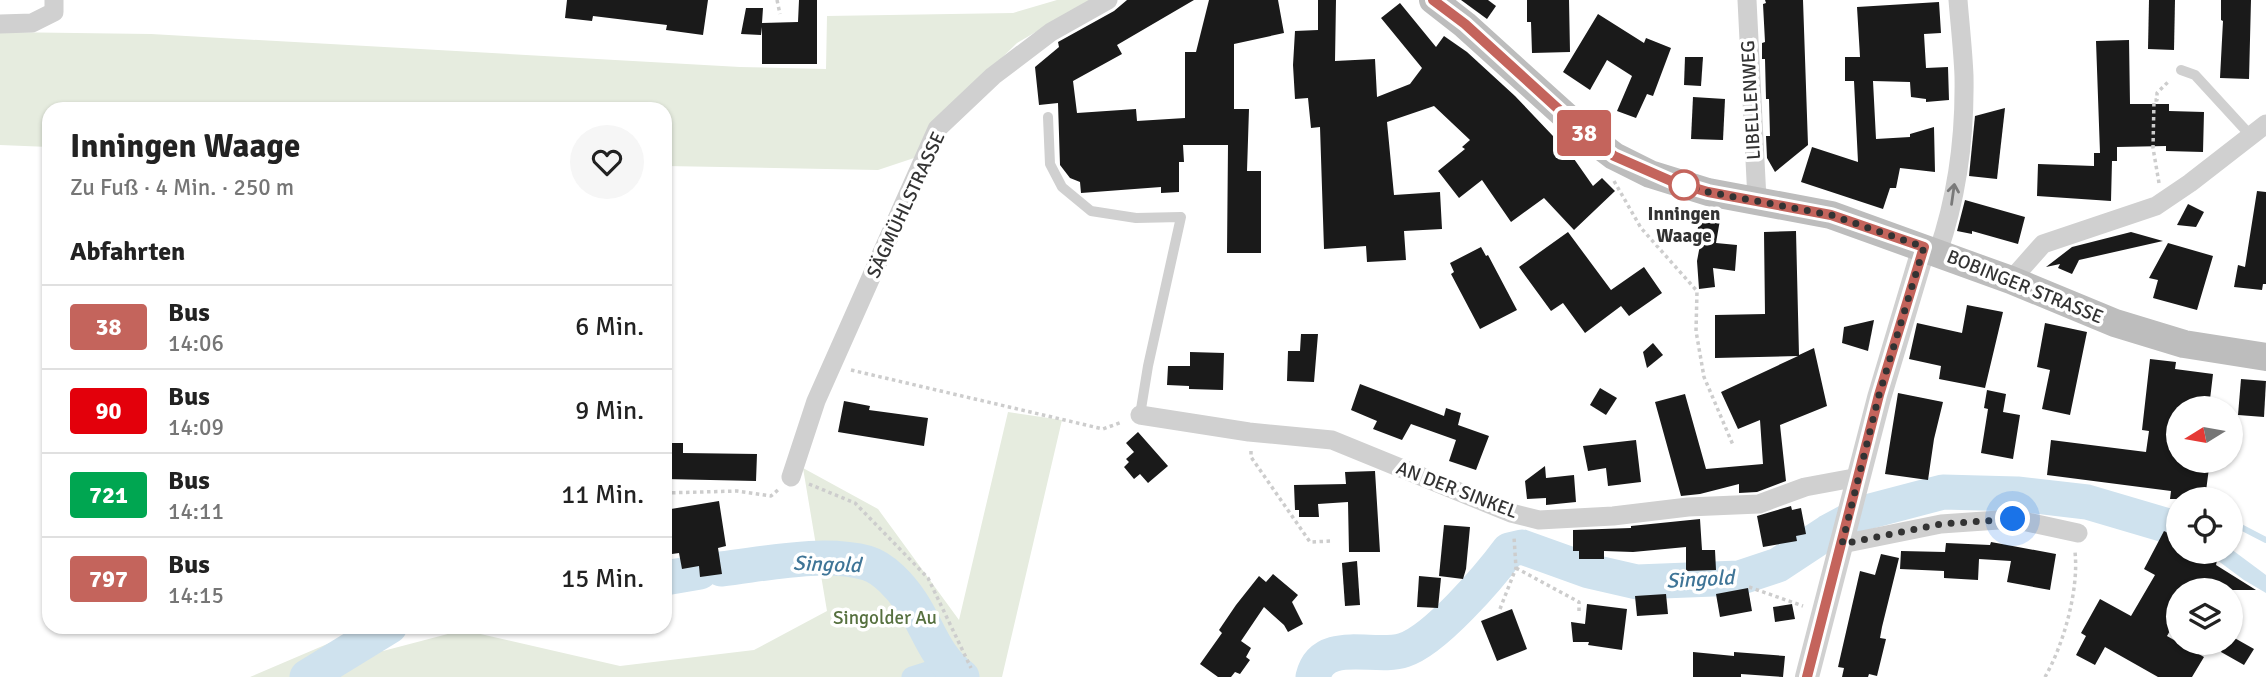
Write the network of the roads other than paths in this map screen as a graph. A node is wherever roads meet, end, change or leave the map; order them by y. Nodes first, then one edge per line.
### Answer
1 (54, 0) edge
2 (1108, 0) edge
3 (1433, 0) edge
4 (1746, 0) edge
5 (1958, 0) edge
6 (0, 24) edge
7 (2180, 70) road end
8 (1048, 117) dead end
9 (2259, 130) edge
10 (1757, 200) junction
11 (1931, 249) junction
12 (2011, 280) junction
13 (2266, 357) edge
14 (1140, 415) joint
15 (792, 477) road end
16 (1859, 477) junction
17 (2076, 533) road end
18 (1843, 539) junction
19 (1807, 677) edge

1 - 6 street
2 - 15 street, SÄGMÜHLSTRASSE
3 - 10 main road, BOBINGER STRASSE
4 - 10 street, LIBELLENWEG
11 -> 5 street
7 - 9 lane
8 - 14 lane
9 - 12 street
10 - 11 main road, BOBINGER STRASSE
11 - 12 main road, BOBINGER STRASSE
11 - 16 street
12 - 13 main road, BOBINGER STRASSE
14 - 16 street, AN DER SINKEL
16 - 18 street
17 - 18 street
18 - 19 street

